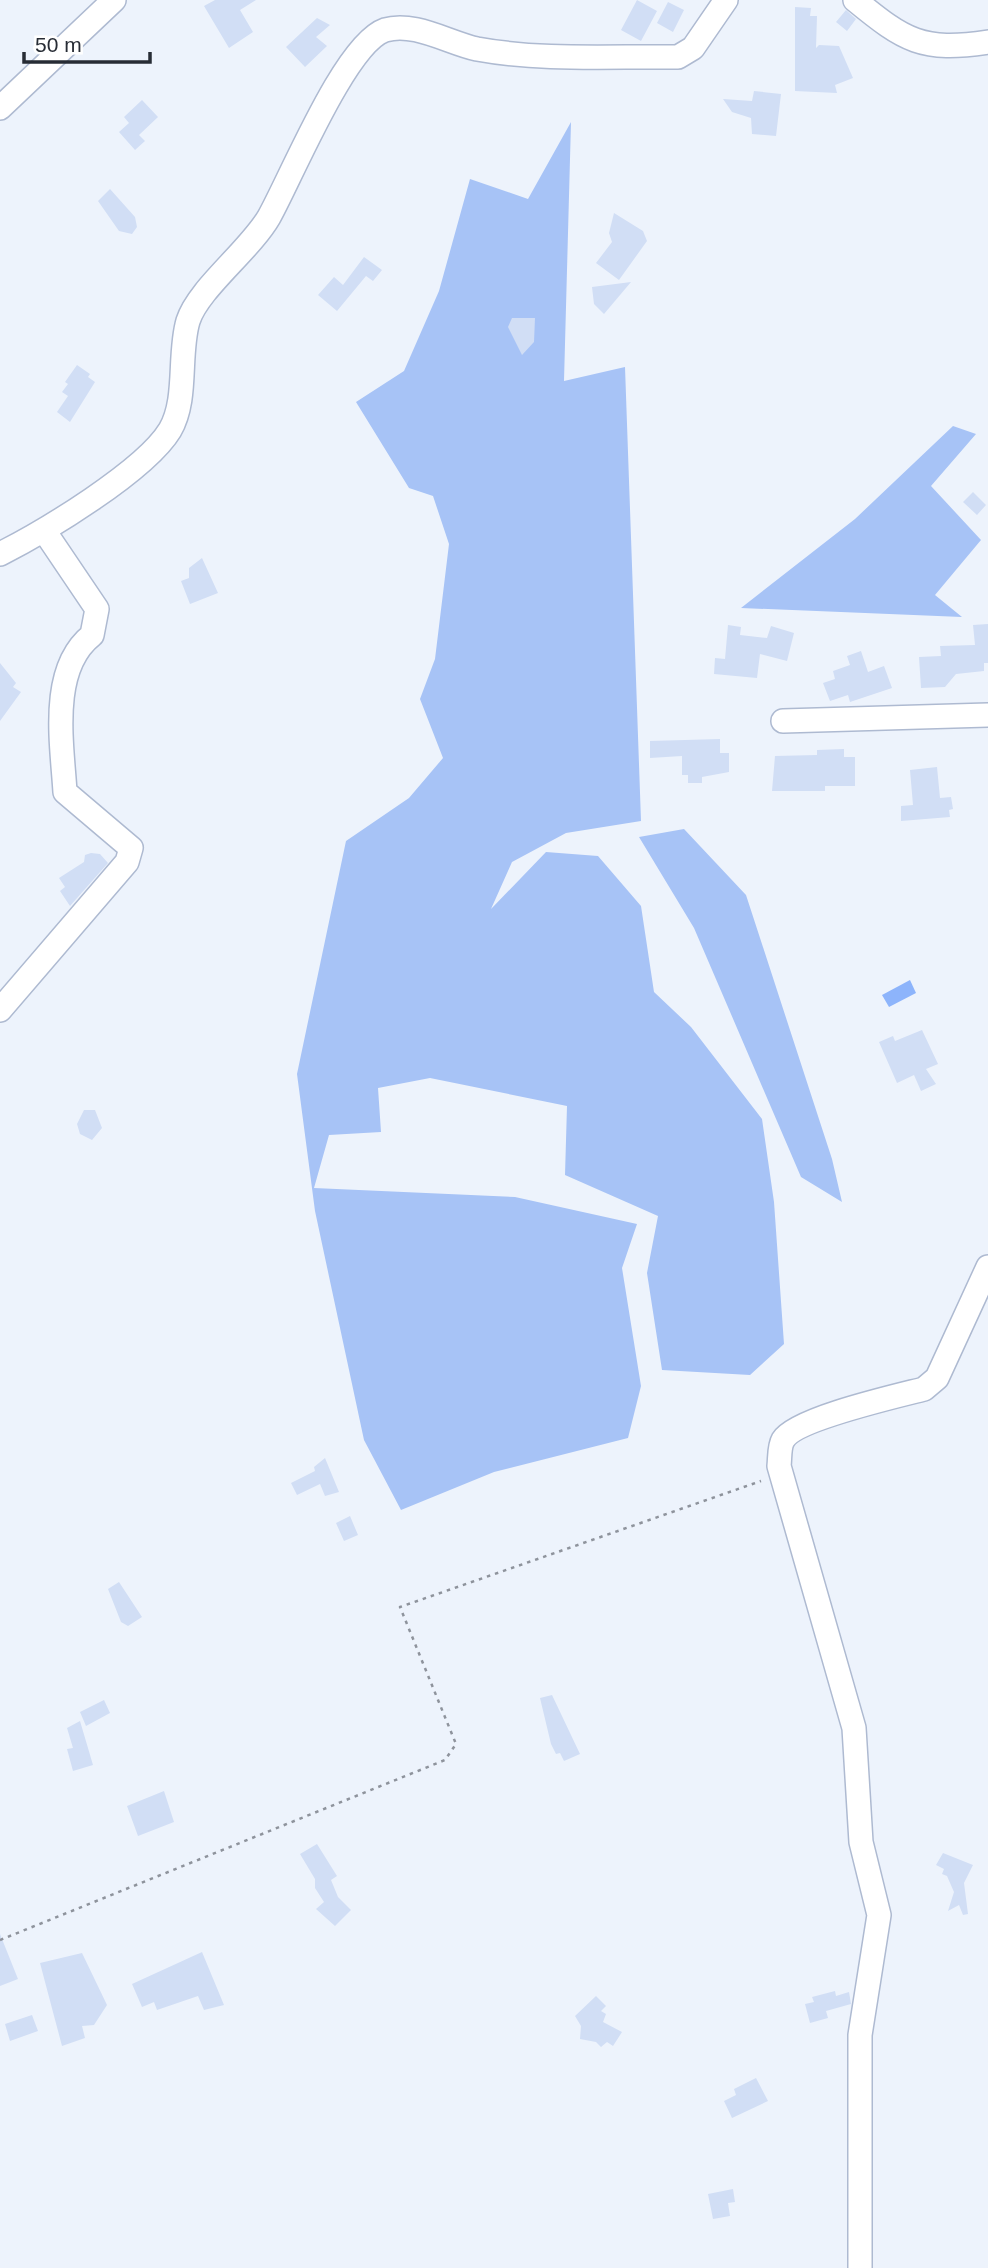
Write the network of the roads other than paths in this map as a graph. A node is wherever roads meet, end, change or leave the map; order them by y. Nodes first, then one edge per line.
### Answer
1 (114, 0) edge
2 (726, 0) edge
3 (855, 0) edge
4 (988, 42) edge
5 (0, 108) edge
6 (45, 532) junction
7 (0, 554) edge
8 (988, 715) edge
9 (783, 721) dead end
10 (0, 1010) edge
11 (988, 1266) edge
12 (860, 2268) edge

1 - 5 street
2 - 6 street
3 - 4 street
6 - 7 street
6 - 10 street
8 - 9 street
11 - 12 street

